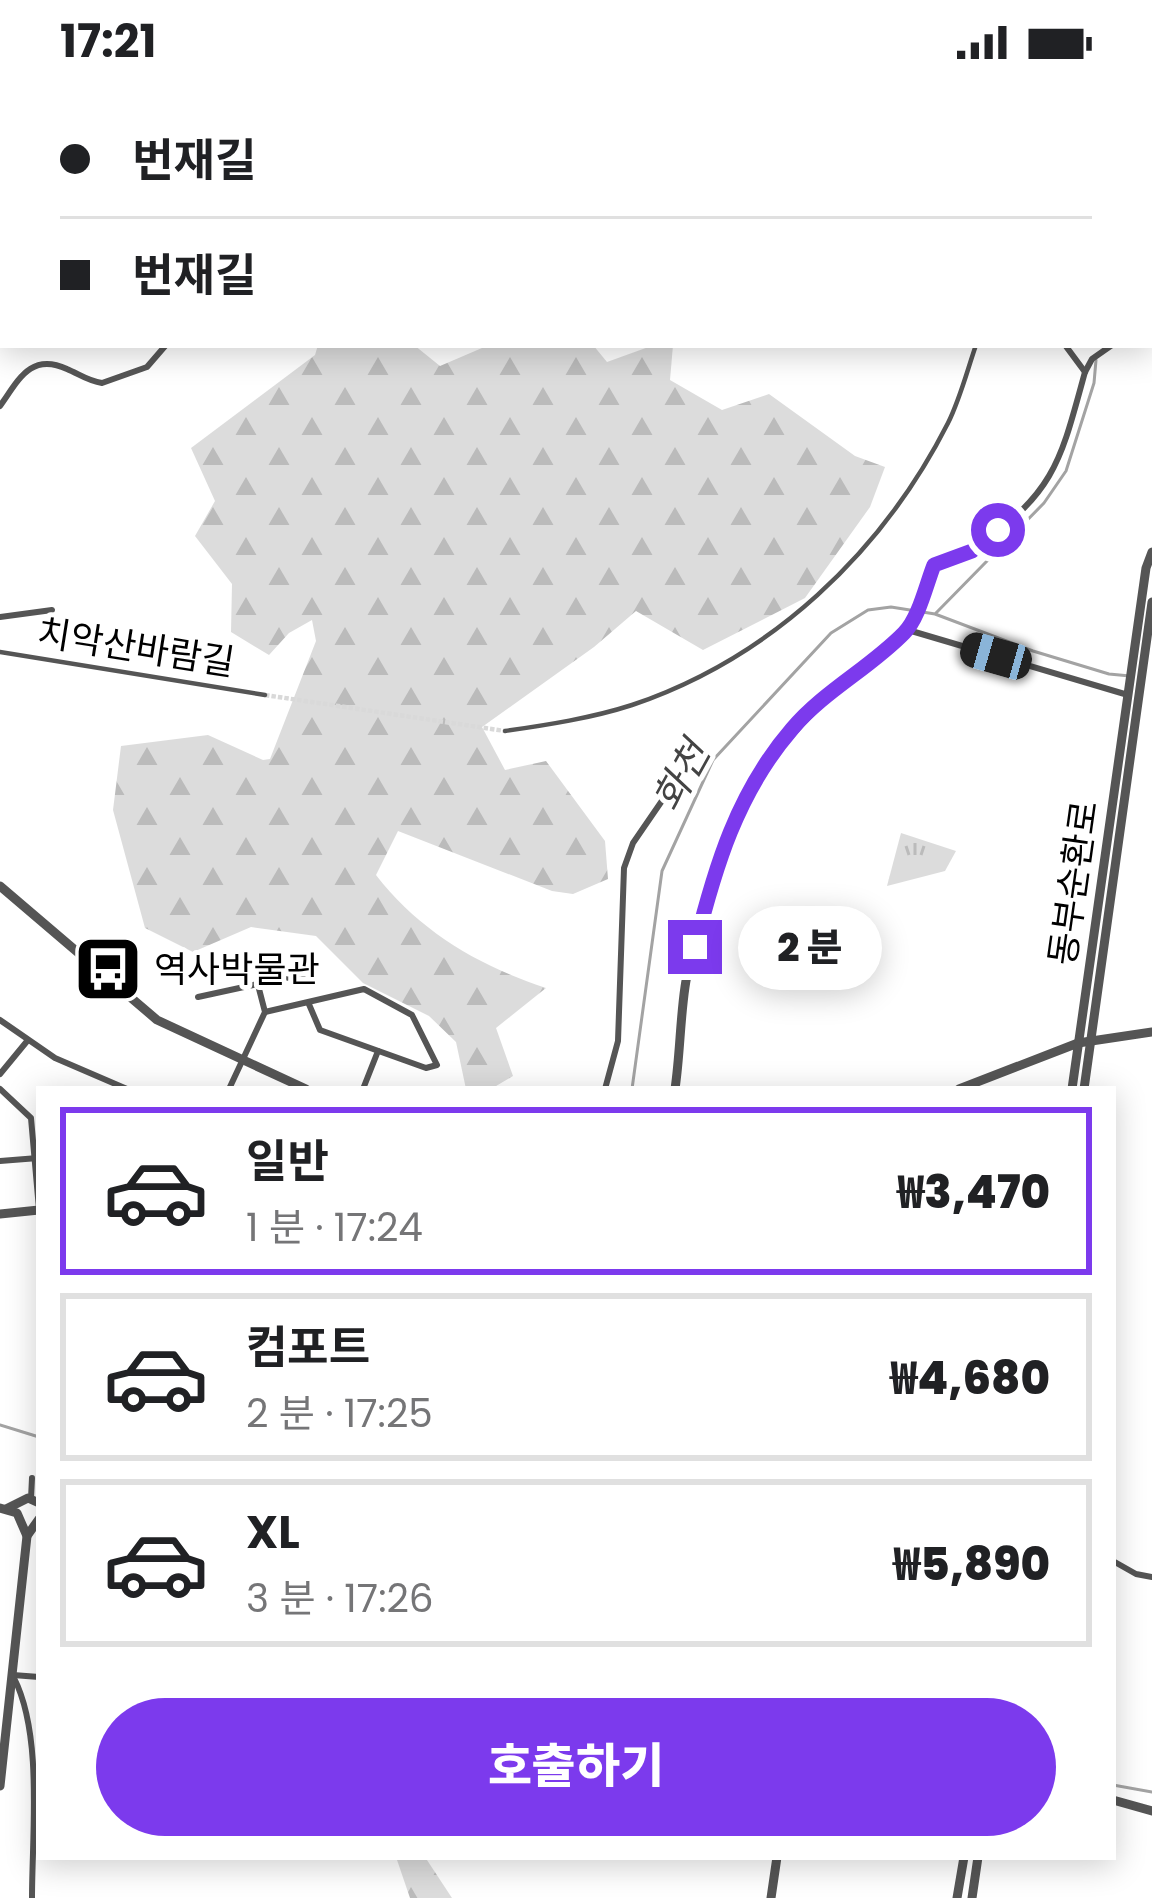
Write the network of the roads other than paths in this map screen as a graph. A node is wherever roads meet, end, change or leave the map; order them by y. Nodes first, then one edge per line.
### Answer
1 (163, 348) edge
2 (975, 348) edge
3 (1067, 348) edge
4 (1108, 348) edge
5 (1085, 372) junction
6 (0, 406) edge
7 (1152, 552) edge
8 (1152, 602) edge
9 (52, 610) dead end
10 (0, 617) edge
11 (909, 627) junction
12 (1142, 639) junction
13 (0, 652) edge
14 (1134, 690) junction
15 (265, 695) tunnel mouth
16 (505, 731) tunnel mouth
17 (690, 760) dead end
18 (0, 886) edge
19 (304, 974) dead end
20 (258, 985) junction
21 (198, 997) dead end
22 (308, 1002) junction
23 (265, 1012) junction
24 (0, 1020) edge
25 (1152, 1032) edge
26 (1091, 1039) junction
27 (28, 1040) junction
28 (1078, 1043) junction
29 (378, 1051) junction
30 (242, 1060) junction
31 (0, 1074) edge
32 (121, 1086) edge
33 (230, 1086) edge
34 (299, 1086) edge
35 (364, 1086) edge
36 (606, 1086) edge
37 (675, 1086) edge
38 (967, 1086) edge
39 (1072, 1086) edge
40 (1084, 1086) edge
41 (0, 1088) edge
42 (35, 1118) edge
43 (36, 1158) edge
44 (0, 1162) edge
45 (36, 1209) edge
46 (0, 1214) edge
47 (32, 1478) dead end
48 (35, 1501) edge
49 (13, 1511) edge
50 (36, 1523) edge
51 (27, 1536) junction
52 (1116, 1563) edge
53 (1152, 1577) edge
54 (13, 1675) junction
55 (36, 1677) edge
56 (0, 1786) edge
57 (1116, 1803) edge
58 (1152, 1810) edge
59 (776, 1860) edge
60 (963, 1860) edge
61 (978, 1860) edge
62 (32, 1898) edge
63 (771, 1898) edge
64 (957, 1898) edge
65 (972, 1898) edge

1 - 6 street
2 - 16 street
3 - 5 street
4 - 5 street
5 - 11 street
7 - 12 street
8 - 12 street
9 - 10 street
11 - 14 street
11 - 37 street
12 - 14 street
13 - 15 street, 치악산바람길
14 - 26 street, 동부순환로
14 - 28 street, 동부순환로
17 - 36 street
18 - 30 street
19 - 20 street
20 - 21 street
20 - 23 street
22 - 23 street
22 - 29 street
22 - 29 street
23 - 30 street
24 - 27 street
25 - 26 street
26 - 28 street
26 - 40 street, 동부순환로
27 - 31 street
27 - 32 street
28 - 38 street
28 - 39 street, 동부순환로
29 - 35 street
30 - 33 street
30 - 34 street
41 - 42 street
43 - 44 street
45 - 46 street
47 - 48 street
48 - 49 street
49 - 51 street
50 - 51 street
51 - 54 street
52 - 53 street
54 - 55 street
54 - 56 street
54 - 62 street
57 - 58 street
59 - 63 street
60 - 64 street
61 - 65 street

